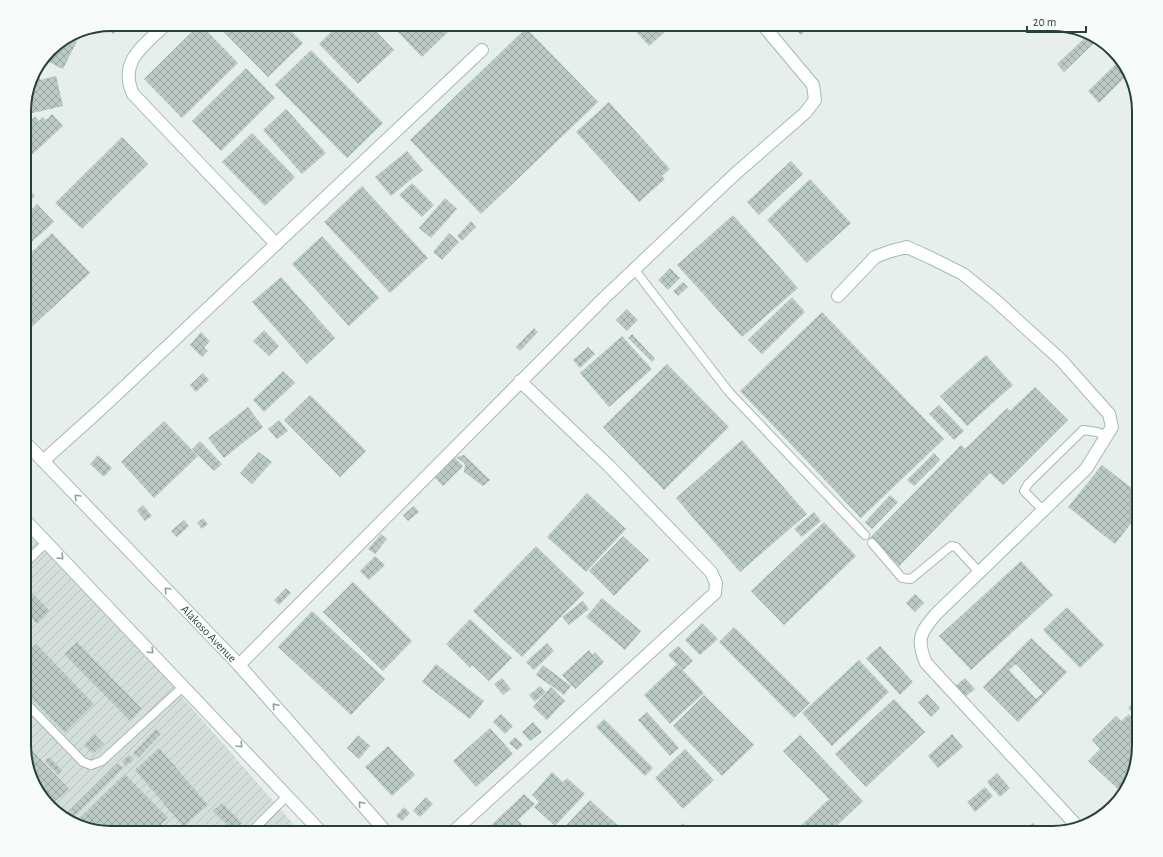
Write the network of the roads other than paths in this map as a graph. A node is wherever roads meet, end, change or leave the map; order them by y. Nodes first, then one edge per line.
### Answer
1 (159, 31) edge
2 (768, 31) edge
3 (482, 50) dead end
4 (276, 244) junction
5 (634, 269) junction
6 (838, 296) dead end
7 (520, 381) junction
8 (1107, 436) junction
9 (31, 448) edge
10 (43, 461) junction
11 (1043, 510) junction
12 (31, 528) edge
13 (865, 535) dead end
14 (47, 542) junction
15 (872, 543) dead end
16 (31, 557) edge
17 (980, 572) junction
18 (239, 665) junction
19 (184, 686) junction
20 (31, 708) edge
21 (288, 796) junction
22 (1074, 823) edge
23 (257, 826) edge
24 (316, 826) edge
25 (380, 826) edge
26 (460, 826) edge

1 - 4 street
2 - 5 street
3 - 4 street
4 - 10 street
5 - 7 street
5 - 13 lane
6 - 8 street
7 - 18 street
7 - 26 street
8 - 11 street
8 - 11 lane
9 - 10 street, Alakoso Avenue
18 -> 10 street, Alakoso Avenue
11 - 17 street
12 - 14 street
14 - 16 lane
14 -> 19 street
15 - 17 lane
17 - 22 street
25 -> 18 street, Alakoso Avenue
19 - 20 lane
19 -> 21 street
21 - 23 lane
21 - 24 street

